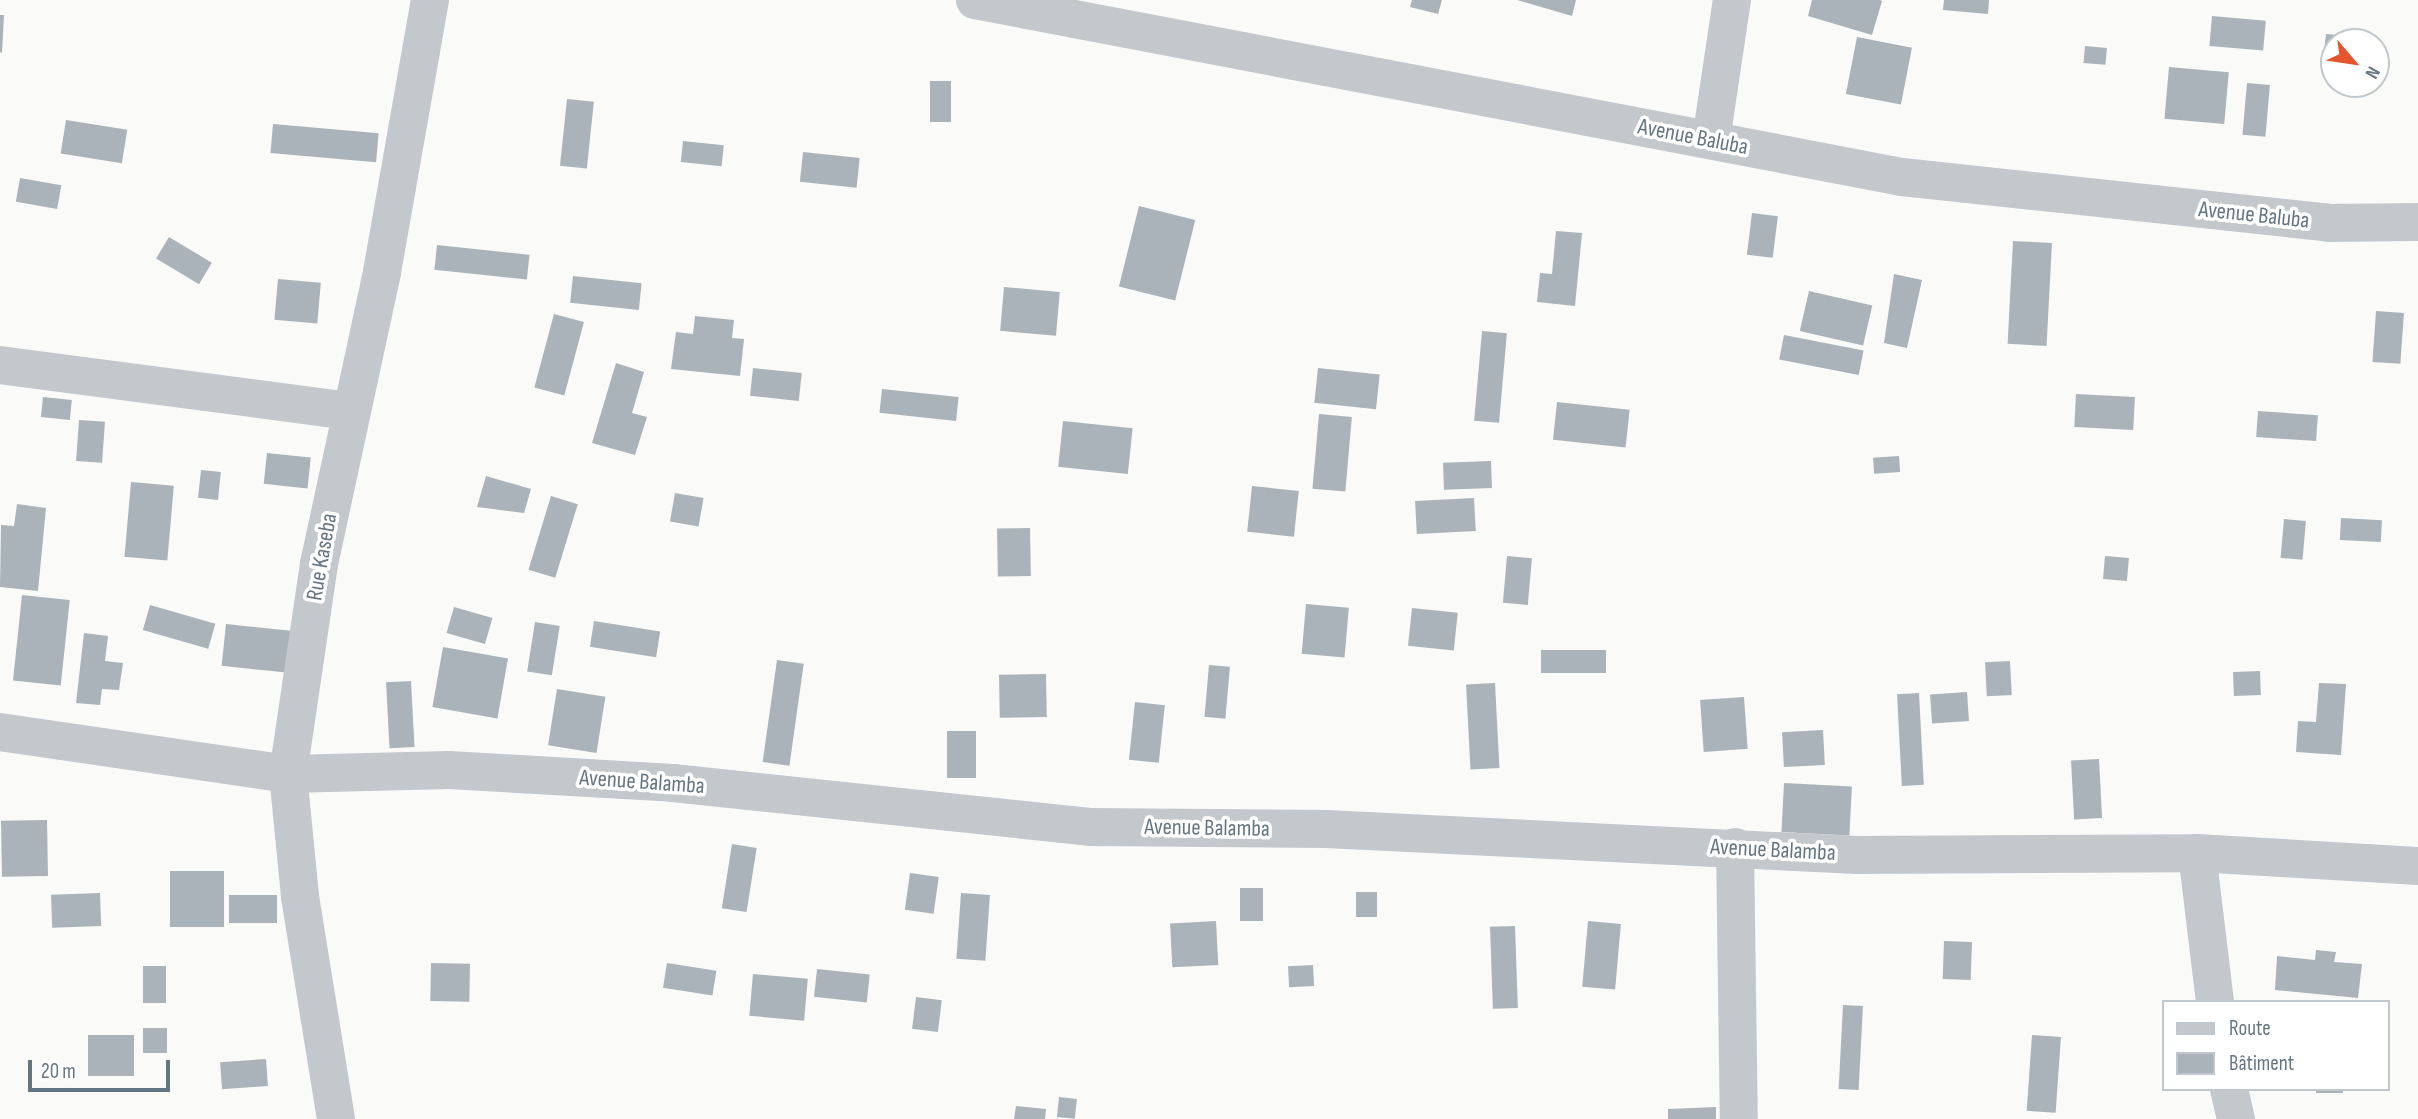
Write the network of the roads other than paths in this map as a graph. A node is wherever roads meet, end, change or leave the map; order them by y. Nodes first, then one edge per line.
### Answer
1 (430, 0) edge
2 (975, 0) edge
3 (1732, 0) edge
4 (1711, 140) junction
5 (2418, 222) edge
6 (0, 365) edge
7 (350, 411) junction
8 (0, 732) edge
9 (288, 774) junction
10 (1735, 847) junction
11 (2197, 853) junction
12 (2418, 866) edge
13 (2215, 1000) edge
14 (2229, 1091) edge
15 (336, 1119) edge
16 (1739, 1119) edge
17 (2236, 1119) edge

1 - 7 street, Rue Kaseba
2 - 4 street, Avenue Baluba
3 - 4 street
4 - 5 street, Avenue Baluba
6 - 7 street
7 - 9 street, Rue Kaseba
8 - 9 street, Avenue Balamba
9 - 10 street, Avenue Balamba
9 - 15 street, Rue Kaseba
10 - 11 street, Avenue Balamba
10 - 16 street
11 - 12 street, Avenue Balamba
11 - 13 street
14 - 17 street

